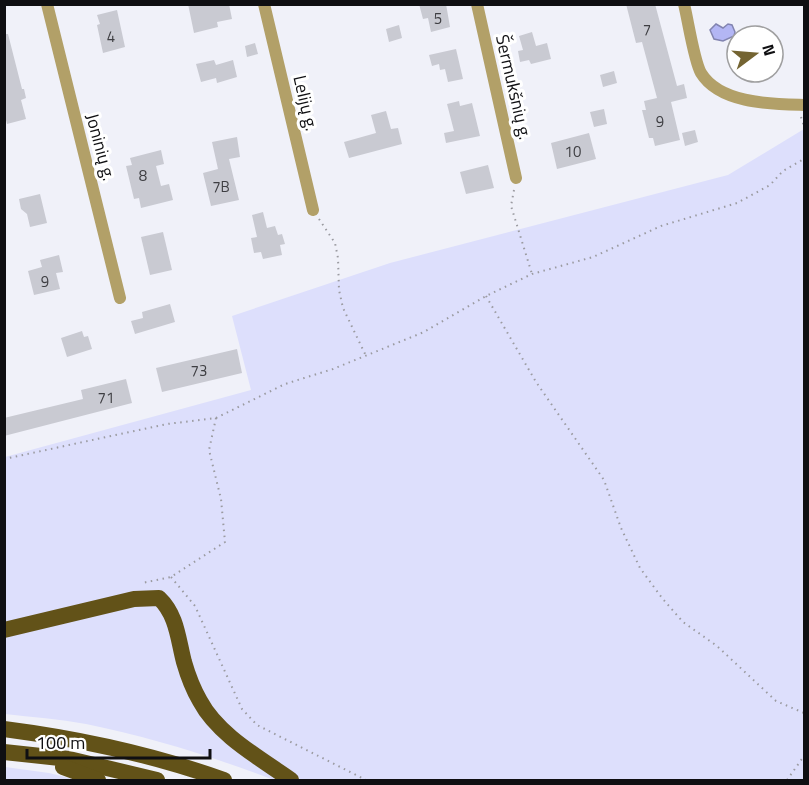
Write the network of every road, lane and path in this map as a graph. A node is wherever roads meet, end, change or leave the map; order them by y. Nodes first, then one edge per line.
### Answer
1 (47, 4) edge
2 (264, 4) edge
3 (477, 4) edge
4 (684, 4) edge
5 (804, 105) edge
6 (804, 159) edge
7 (516, 178) joint
8 (312, 210) joint
9 (532, 274) junction
10 (486, 296) junction
11 (120, 298) dead end
12 (366, 356) junction
13 (216, 418) junction
14 (4, 459) edge
15 (171, 577) junction
16 (138, 584) dead end
17 (4, 630) edge
18 (804, 713) edge
19 (4, 729) edge
20 (12, 753) edge
21 (804, 756) edge
22 (68, 764) junction
23 (98, 780) edge
24 (157, 780) edge
25 (224, 780) edge
26 (291, 780) edge
27 (366, 780) edge
28 (787, 780) edge

1 - 11 street, Joninių g.
2 - 8 street, Lelijų g.
3 - 7 street, Šermukšnių g.
4 - 5 street
6 - 9 path
7 - 9 path
8 - 12 path
9 - 10 path
10 - 12 path
10 - 18 path
12 - 13 path
13 - 14 path
13 - 15 path
15 - 16 path
15 - 27 path
17 - 26 highway
19 - 25 highway
20 - 22 highway
21 - 28 path
22 - 23 highway
22 - 24 highway

